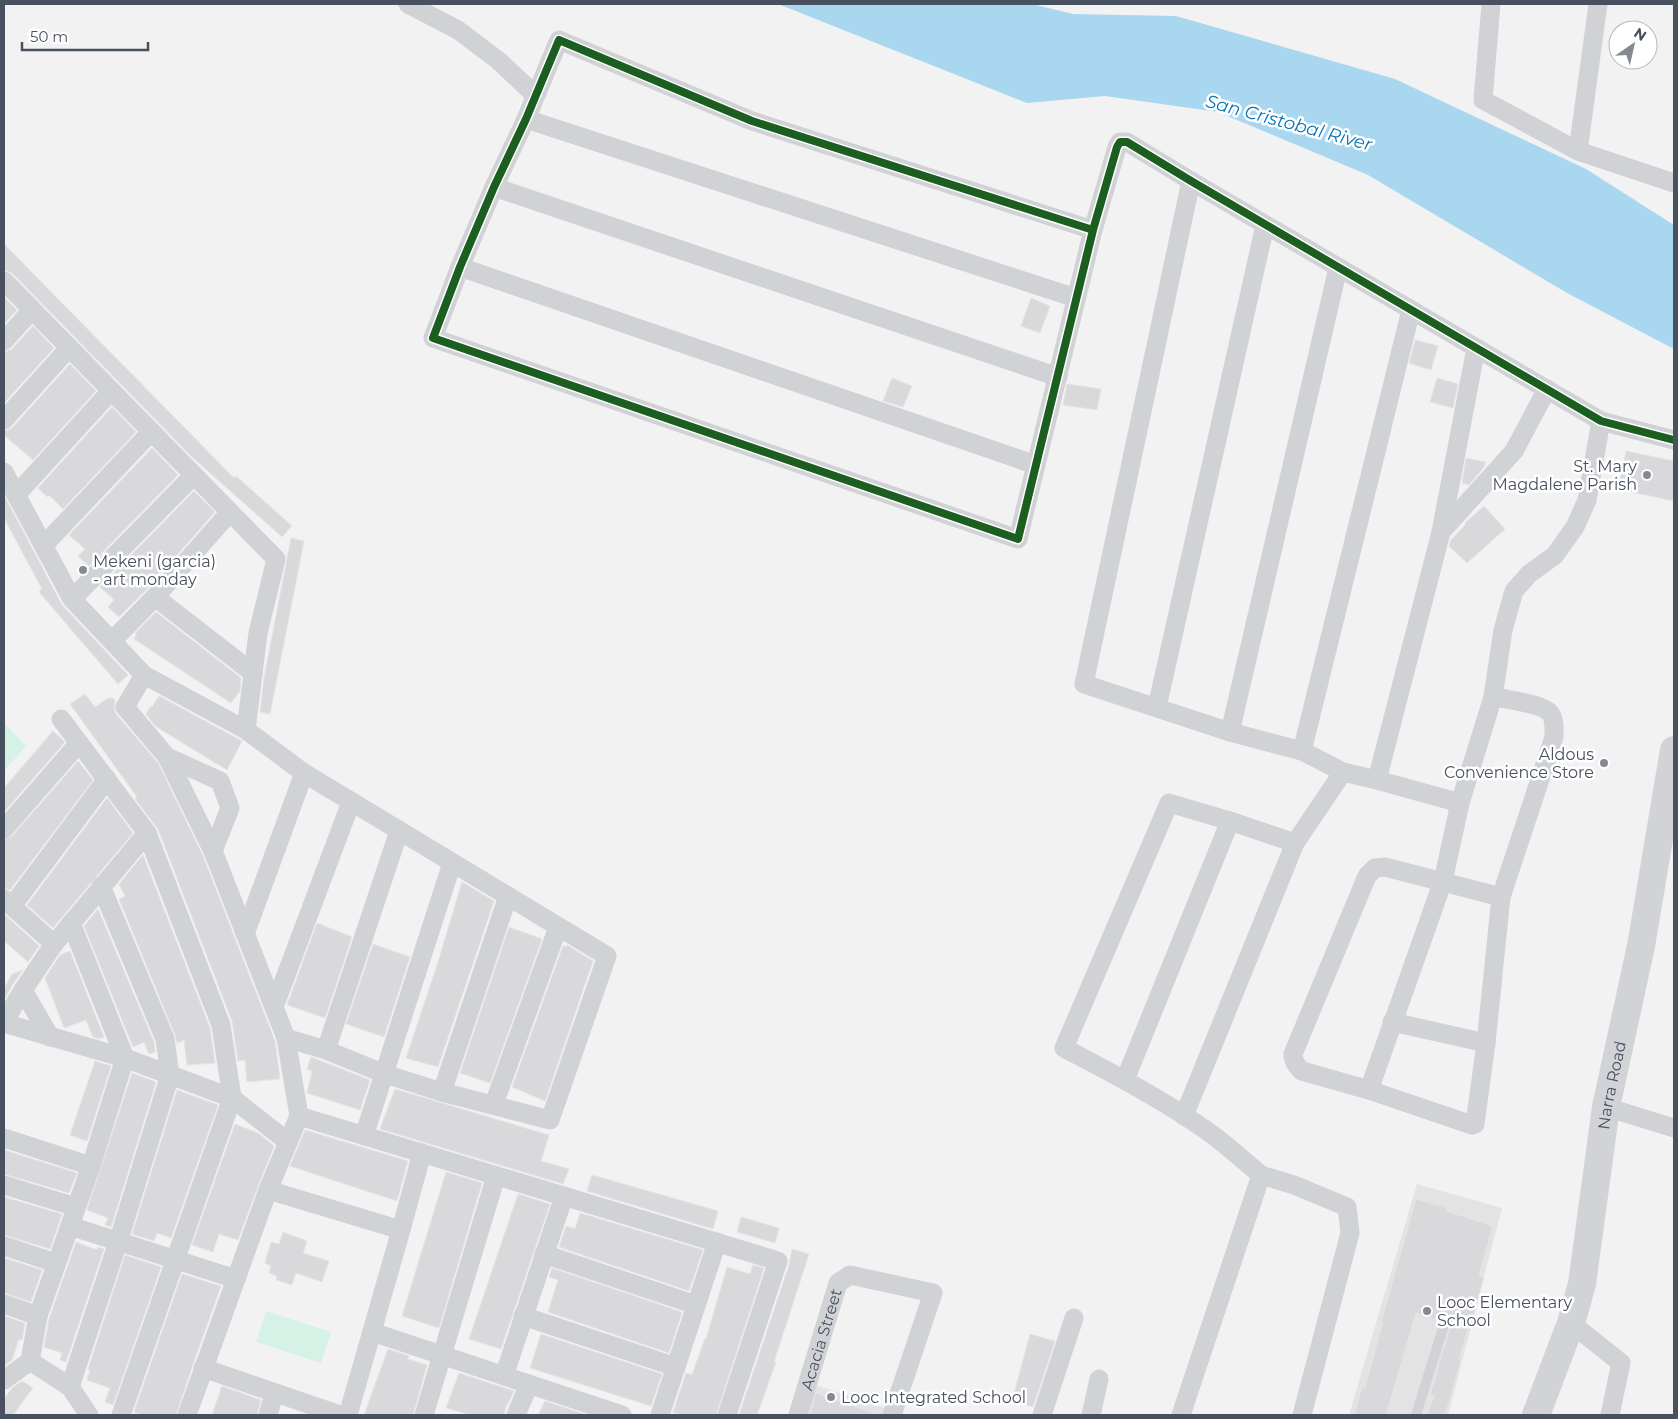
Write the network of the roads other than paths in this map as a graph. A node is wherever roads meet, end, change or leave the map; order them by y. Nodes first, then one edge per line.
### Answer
1 (408, 4) edge
2 (1491, 4) edge
3 (1598, 4) edge
4 (535, 96) junction
5 (526, 119) junction
6 (1578, 151) junction
7 (1191, 182) junction
8 (1674, 183) edge
9 (494, 187) junction
10 (1266, 225) junction
11 (1093, 230) junction
12 (460, 267) junction
13 (1338, 268) junction
14 (4, 282) edge
15 (1076, 298) junction
16 (32, 310) junction
17 (1411, 310) junction
18 (4, 341) edge
19 (69, 348) junction
20 (1476, 348) junction
21 (1058, 376) junction
22 (1547, 390) junction
23 (111, 391) junction
24 (4, 420) edge
25 (1601, 420) junction
26 (152, 432) junction
27 (1674, 440) edge
28 (1036, 465) junction
29 (4, 472) edge
30 (194, 475) junction
31 (16, 495) junction
32 (230, 512) junction
33 (1441, 532) junction
34 (44, 545) junction
35 (155, 597) junction
36 (72, 599) junction
37 (112, 641) junction
38 (253, 673) junction
39 (144, 675) junction
40 (1493, 697) junction
41 (1157, 707) junction
42 (61, 719) dead end
43 (246, 730) junction
44 (1230, 732) junction
45 (79, 743) junction
46 (1302, 751) junction
47 (1674, 753) edge
48 (167, 757) junction
49 (1342, 772) junction
50 (304, 773) junction
51 (107, 780) junction
52 (1377, 780) junction
53 (351, 802) junction
54 (1460, 803) junction
55 (1230, 821) junction
56 (4, 829) edge
57 (400, 831) junction
58 (147, 832) junction
59 (1295, 843) junction
60 (214, 851) junction
61 (452, 863) junction
62 (1443, 881) junction
63 (102, 886) junction
64 (508, 896) junction
65 (1501, 896) junction
66 (8, 902) edge
67 (71, 923) junction
68 (558, 927) junction
69 (245, 934) junction
70 (54, 944) junction
71 (22, 990) junction
72 (274, 1007) junction
73 (4, 1022) edge
74 (1392, 1022) junction
75 (50, 1037) junction
76 (286, 1038) junction
77 (1486, 1043) junction
78 (326, 1050) junction
79 (125, 1058) junction
80 (385, 1074) junction
81 (170, 1075) junction
82 (1125, 1080) junction
83 (1369, 1090) junction
84 (442, 1092) junction
85 (232, 1098) junction
86 (494, 1104) junction
87 (1606, 1107) junction
88 (299, 1116) junction
89 (1184, 1116) junction
90 (1674, 1128) edge
91 (364, 1136) junction
92 (4, 1138) edge
93 (288, 1142) junction
94 (422, 1153) junction
95 (91, 1166) junction
96 (1261, 1175) junction
97 (496, 1176) junction
98 (4, 1185) edge
99 (268, 1190) junction
100 (564, 1196) junction
101 (76, 1207) junction
102 (70, 1226) junction
103 (402, 1230) junction
104 (118, 1242) junction
105 (717, 1242) junction
106 (4, 1246) edge
107 (544, 1254) junction
108 (175, 1260) junction
109 (56, 1263) junction
110 (236, 1279) junction
111 (4, 1304) edge
112 (696, 1305) junction
113 (38, 1316) junction
114 (523, 1316) junction
115 (1074, 1318) dead end
116 (1571, 1323) junction
117 (1443, 1328) dead end
118 (372, 1332) junction
119 (442, 1355) junction
120 (30, 1361) junction
121 (676, 1367) junction
122 (204, 1368) junction
123 (504, 1376) junction
124 (1099, 1379) dead end
125 (4, 1380) edge
126 (529, 1384) junction
127 (70, 1387) junction
128 (274, 1394) junction
129 (89, 1415) edge
130 (121, 1415) edge
131 (187, 1415) edge
132 (268, 1415) edge
133 (340, 1415) edge
134 (348, 1415) edge
135 (424, 1415) edge
136 (516, 1415) edge
137 (622, 1415) edge
138 (660, 1415) edge
139 (727, 1415) edge
140 (798, 1415) edge
141 (892, 1415) edge
142 (1042, 1415) edge
143 (1091, 1415) edge
144 (1181, 1415) edge
145 (1302, 1415) edge
146 (1416, 1415) edge
147 (1536, 1415) edge
148 (1610, 1415) edge

1 - 4 street
2 - 6 street
3 - 6 street
4 - 5 street
4 - 11 street
5 - 9 street
5 - 15 street
6 - 8 street
7 - 10 street
7 - 11 street
7 - 41 street
9 - 12 street
9 - 21 street
10 - 13 street
10 - 41 street
11 - 15 street
12 - 28 street
12 - 28 street
13 - 17 street
13 - 44 street
14 - 16 street
15 - 21 street
16 - 18 street
16 - 19 street
17 - 20 street
17 - 46 street
19 - 23 street
19 - 24 street
20 - 22 street
20 - 33 street
21 - 28 street
22 - 25 street
22 - 33 street
23 - 26 street
23 - 31 street
25 - 27 street
25 - 40 street
26 - 30 street
26 - 34 street
29 - 31 street
30 - 32 street
30 - 36 street
31 - 34 street
32 - 35 street
32 - 38 street
33 - 52 street
34 - 36 street
35 - 37 street
35 - 38 street
36 - 37 street
37 - 39 street
38 - 43 street
39 - 43 street
39 - 48 street
40 - 54 street
40 - 65 street
41 - 44 street
42 - 45 street
43 - 50 street
44 - 46 street
45 - 51 street
45 - 56 street
46 - 49 street
47 - 87 main road, Narra Road
48 - 60 street
48 - 60 street
49 - 52 street
49 - 59 street
50 - 53 street
50 - 69 street
51 - 58 street
51 - 66 street
52 - 54 street
53 - 57 street
53 - 72 street
54 - 62 street
55 - 59 street
55 - 82 street
55 - 82 street
57 - 61 street
57 - 78 street
58 - 63 street
58 - 85 street
59 - 89 street
60 - 69 street
61 - 64 street
61 - 80 street
62 - 65 street
62 - 74 street
62 - 83 street
63 - 67 street
63 - 81 street
64 - 68 street
64 - 84 street
65 - 77 street
66 - 70 street
67 - 70 street
67 - 79 street
68 - 86 street
68 - 86 street
69 - 72 street
70 - 71 street
71 - 73 street
71 - 75 street
72 - 76 street
73 - 75 street
74 - 77 street
74 - 83 street
75 - 79 street
76 - 78 street
76 - 88 street
77 - 83 street
78 - 80 street
79 - 81 street
79 - 95 street
80 - 84 street
80 - 91 street
81 - 85 street
81 - 104 street
82 - 89 street
84 - 86 street
85 - 93 street
85 - 108 street
87 - 90 street
87 - 116 main road, Narra Road
88 - 91 street
88 - 93 street
89 - 96 street
91 - 94 street
92 - 95 street
93 - 99 street
94 - 97 street
94 - 103 street
95 - 101 street
96 - 144 street
96 - 145 street
97 - 100 street
97 - 119 street
98 - 101 street
99 - 103 street
99 - 110 street
100 - 105 street
100 - 107 street
101 - 102 street
102 - 104 street
102 - 109 street
103 - 118 street
104 - 108 street
104 - 127 street
105 - 112 street
105 - 139 street
106 - 109 street
107 - 112 street
107 - 114 street
108 - 110 street
108 - 130 street
109 - 113 street
110 - 122 street
111 - 113 street
112 - 121 street
113 - 120 street
114 - 121 street
114 - 123 street
115 - 142 street
116 - 147 main road, Narra Road
116 - 148 street
117 - 146 lane
118 - 119 street
118 - 134 street
119 - 123 street
119 - 135 street
120 - 125 street
120 - 127 street
121 - 138 street
122 - 128 street
122 - 131 street
123 - 126 street
124 - 143 street
126 - 136 street
126 - 137 street
127 - 129 street
128 - 132 street
128 - 133 street
140 - 141 street, Acacia Street

